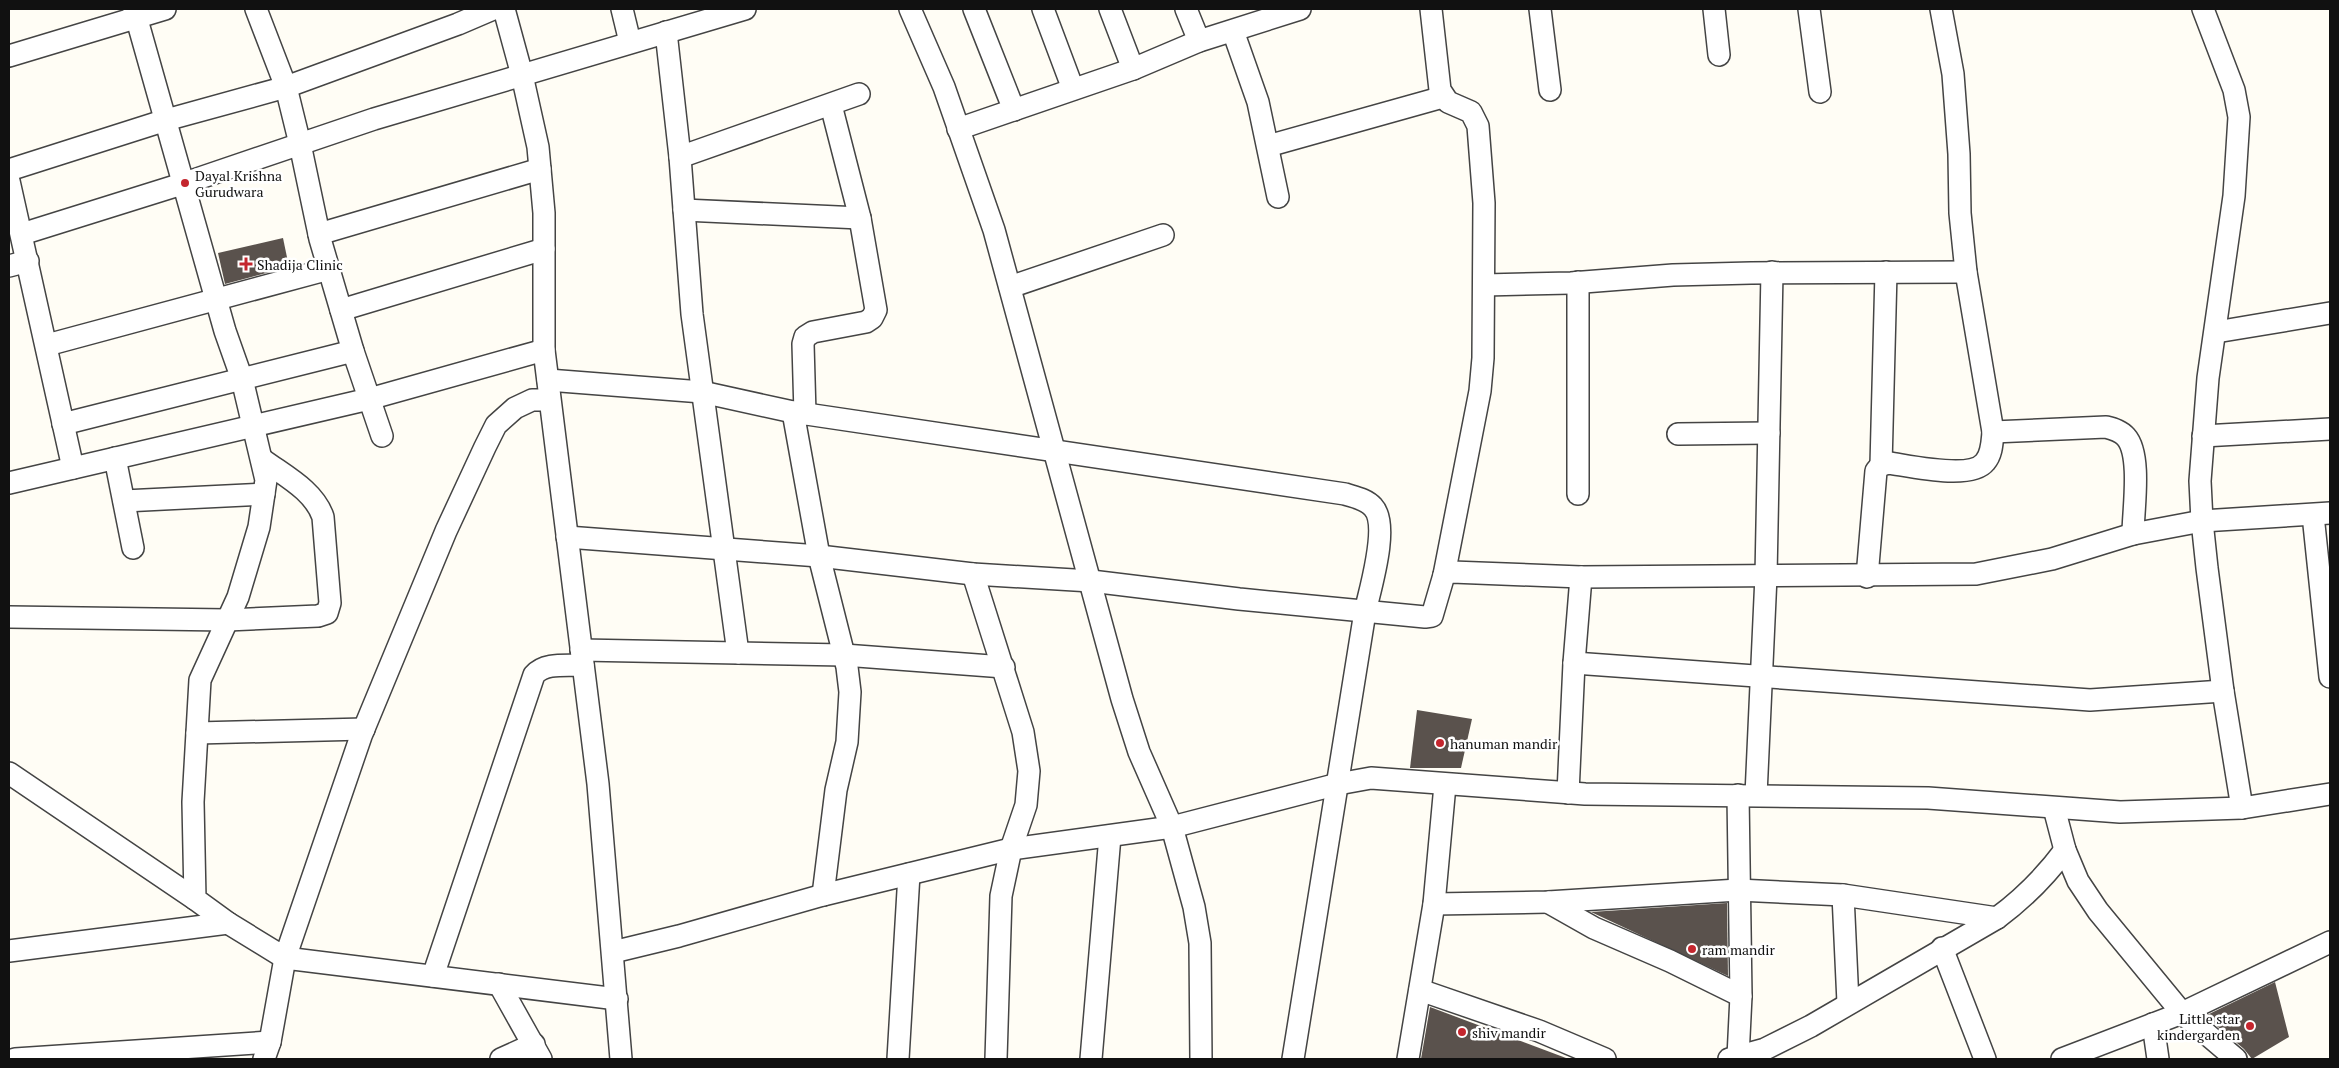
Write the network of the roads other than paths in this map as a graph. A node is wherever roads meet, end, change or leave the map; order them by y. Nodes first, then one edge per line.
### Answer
1 (165, 9) edge
2 (256, 9) edge
3 (493, 9) edge
4 (504, 9) edge
5 (622, 9) edge
6 (744, 9) edge
7 (910, 9) edge
8 (974, 9) edge
9 (1043, 9) edge
10 (1110, 9) edge
11 (1186, 9) edge
12 (1300, 9) edge
13 (1431, 9) edge
14 (1540, 9) edge
15 (1714, 9) edge
16 (1809, 9) edge
17 (1941, 9) edge
18 (2203, 9) edge
19 (136, 13) edge
20 (1257, 15) edge
21 (1233, 31) junction
22 (666, 32) junction
23 (630, 42) junction
24 (1199, 42) junction
25 (1719, 55) dead end
26 (9, 56) edge
27 (1133, 69) junction
28 (522, 75) junction
29 (286, 87) junction
30 (1073, 89) junction
31 (1550, 90) dead end
32 (1820, 92) dead end
33 (860, 94) dead end
34 (1443, 97) junction
35 (831, 105) junction
36 (1014, 110) junction
37 (166, 120) junction
38 (958, 129) junction
39 (300, 144) junction
40 (1268, 146) junction
41 (680, 157) junction
42 (540, 169) junction
43 (9, 170) edge
44 (9, 182) edge
45 (185, 183) junction
46 (1278, 197) dead end
47 (684, 210) junction
48 (860, 218) junction
49 (22, 234) junction
50 (319, 234) junction
51 (1163, 235) dead end
52 (544, 249) junction
53 (18, 264) edge
54 (329, 269) junction
55 (1772, 272) junction
56 (1886, 272) junction
57 (1966, 272) junction
58 (1578, 282) junction
59 (1484, 285) junction
60 (1010, 287) junction
61 (216, 298) junction
62 (341, 310) junction
63 (2330, 313) edge
64 (2216, 332) junction
65 (47, 346) junction
66 (544, 350) junction
67 (353, 351) junction
68 (242, 379) junction
69 (549, 390) junction
70 (702, 392) junction
71 (369, 399) junction
72 (799, 413) junction
73 (63, 424) junction
74 (253, 425) junction
75 (2330, 429) edge
76 (1994, 432) junction
77 (1769, 433) junction
78 (1678, 434) dead end
79 (382, 436) dead end
80 (2203, 436) junction
81 (1054, 451) junction
82 (116, 458) junction
83 (262, 459) junction
84 (1881, 465) junction
85 (73, 468) junction
86 (9, 484) edge
87 (264, 494) junction
88 (1578, 494) dead end
89 (124, 501) junction
90 (2322, 514) edge
91 (2202, 521) junction
92 (2133, 534) junction
93 (567, 537) junction
94 (132, 548) dead end
95 (723, 550) junction
96 (819, 556) junction
97 (973, 574) junction
98 (1444, 575) junction
99 (1766, 576) junction
100 (1580, 577) junction
101 (1867, 577) junction
102 (1091, 581) junction
103 (1365, 612) junction
104 (9, 617) edge
105 (227, 620) junction
106 (738, 653) junction
107 (844, 655) junction
108 (582, 658) junction
109 (1574, 663) junction
110 (1004, 667) junction
111 (2330, 667) edge
112 (1762, 675) junction
113 (2223, 691) junction
114 (364, 729) junction
115 (197, 733) junction
116 (9, 773) edge
117 (1338, 784) junction
118 (1445, 785) junction
119 (1568, 793) junction
120 (2330, 794) edge
121 (1747, 795) junction
122 (2054, 808) junction
123 (2242, 808) junction
124 (1172, 827) junction
125 (1110, 836) junction
126 (1011, 849) junction
127 (2065, 850) junction
128 (909, 874) junction
129 (1738, 890) junction
130 (823, 895) junction
131 (1843, 895) junction
132 (195, 899) junction
133 (1548, 902) junction
134 (1434, 904) junction
135 (1997, 918) junction
136 (228, 923) junction
137 (2330, 942) edge
138 (1942, 948) junction
139 (9, 951) edge
140 (613, 952) junction
141 (285, 958) junction
142 (433, 976) junction
143 (499, 984) junction
144 (1420, 990) junction
145 (1741, 996) junction
146 (617, 999) junction
147 (1848, 1003) junction
148 (2182, 1012) junction
149 (2153, 1024) junction
150 (267, 1050) edge
151 (538, 1052) edge
152 (1734, 1058) edge
153 (15, 1059) edge
154 (501, 1059) edge
155 (621, 1059) edge
156 (898, 1059) edge
157 (996, 1059) edge
158 (1091, 1059) edge
159 (1201, 1059) edge
160 (1293, 1059) edge
161 (1408, 1059) edge
162 (1605, 1059) edge
163 (1985, 1059) edge
164 (2062, 1059) edge
165 (2158, 1059) edge
166 (2236, 1059) edge

1 - 19 street
2 - 29 street
3 - 29 street
4 - 28 street
5 - 23 street
6 - 22 street
7 - 38 street
8 - 36 street
9 - 30 street
10 - 27 street
11 - 24 street
12 - 20 street
13 - 34 street
14 - 31 street
15 - 25 street
16 - 32 street
17 - 57 street
18 - 64 street
19 - 26 street
19 - 37 street
20 - 21 street
21 - 24 street
21 - 40 street
22 - 23 street
22 - 41 street
23 - 28 street
24 - 27 street
27 - 30 street
28 - 39 street
28 - 42 street
29 - 37 street
29 - 39 street
30 - 36 street
33 - 35 street
34 - 40 street
34 - 59 street
35 - 41 street
35 - 48 street
36 - 38 street
37 - 43 street
37 - 45 street
38 - 60 street
39 - 45 street
39 - 50 street
40 - 46 street
41 - 47 street
42 - 50 street
42 - 52 street
44 - 49 street
45 - 49 street
45 - 61 street
47 - 48 street
47 - 70 street
48 - 72 street
49 - 53 street
50 - 54 street
51 - 60 street
52 - 62 street
52 - 66 street
53 - 65 street
54 - 61 street
54 - 62 street
55 - 56 street
55 - 58 street
55 - 77 street
56 - 57 street
56 - 84 street
57 - 76 street
58 - 59 street
58 - 88 street
59 - 98 street
60 - 81 street
61 - 65 street
61 - 68 street
62 - 67 street
63 - 64 street
64 - 80 street
65 - 73 street
66 - 69 street
66 - 71 street
67 - 68 street
67 - 71 street
68 - 73 street
68 - 74 street
69 - 70 street
69 - 93 street
69 - 114 street
70 - 72 street
70 - 95 street
71 - 74 street
71 - 79 street
72 - 81 street
72 - 96 street
73 - 85 street
74 - 82 street
74 - 83 street
75 - 80 street
76 - 84 street
76 - 92 street
77 - 78 street
77 - 99 street
80 - 91 street
81 - 102 street
81 - 103 street
82 - 85 street
82 - 89 street
83 - 87 street
83 - 105 street
84 - 101 street
85 - 86 street
87 - 89 street
87 - 105 street
89 - 94 street
90 - 91 street
90 - 111 street
91 - 92 street
91 - 113 street
92 - 101 street
93 - 95 street
93 - 108 street
95 - 96 street
95 - 106 street
96 - 97 street
96 - 107 street
97 - 102 street
97 - 110 street
98 - 100 street
98 - 103 street
99 - 100 street
99 - 101 street
99 - 112 street
100 - 109 street
102 - 103 street
102 - 124 street
103 - 117 street
104 - 105 street
105 - 115 street
106 - 107 street
106 - 108 street
107 - 110 street
107 - 130 street
108 - 140 street
108 - 142 street
109 - 112 street
109 - 119 street
110 - 126 street
112 - 113 street
112 - 121 street
113 - 123 street
114 - 115 street
114 - 141 street
115 - 132 street
116 - 132 street
117 - 118 street
117 - 124 street
117 - 160 street
118 - 119 street
118 - 134 street
119 - 121 street
120 - 123 street
121 - 122 street
121 - 129 street
122 - 123 street
122 - 127 street
124 - 125 street
124 - 159 street
125 - 126 street
125 - 158 street
126 - 128 street
126 - 157 street
127 - 135 street
127 - 148 street
128 - 130 street
128 - 156 street
129 - 131 street
129 - 133 street
129 - 145 street
130 - 140 street
131 - 135 street
131 - 147 street
132 - 136 street
133 - 134 street
133 - 145 street
134 - 144 street
135 - 138 street
136 - 139 street
136 - 141 street
137 - 148 street
138 - 147 street
138 - 163 street
140 - 146 street
141 - 142 street
141 - 150 street
142 - 143 street
143 - 146 street
143 - 151 street
144 - 161 street
144 - 162 street
145 - 152 street
146 - 155 street
147 - 152 street
148 - 149 street
148 - 166 street
149 - 164 street
149 - 165 street
150 - 153 street
151 - 154 street

